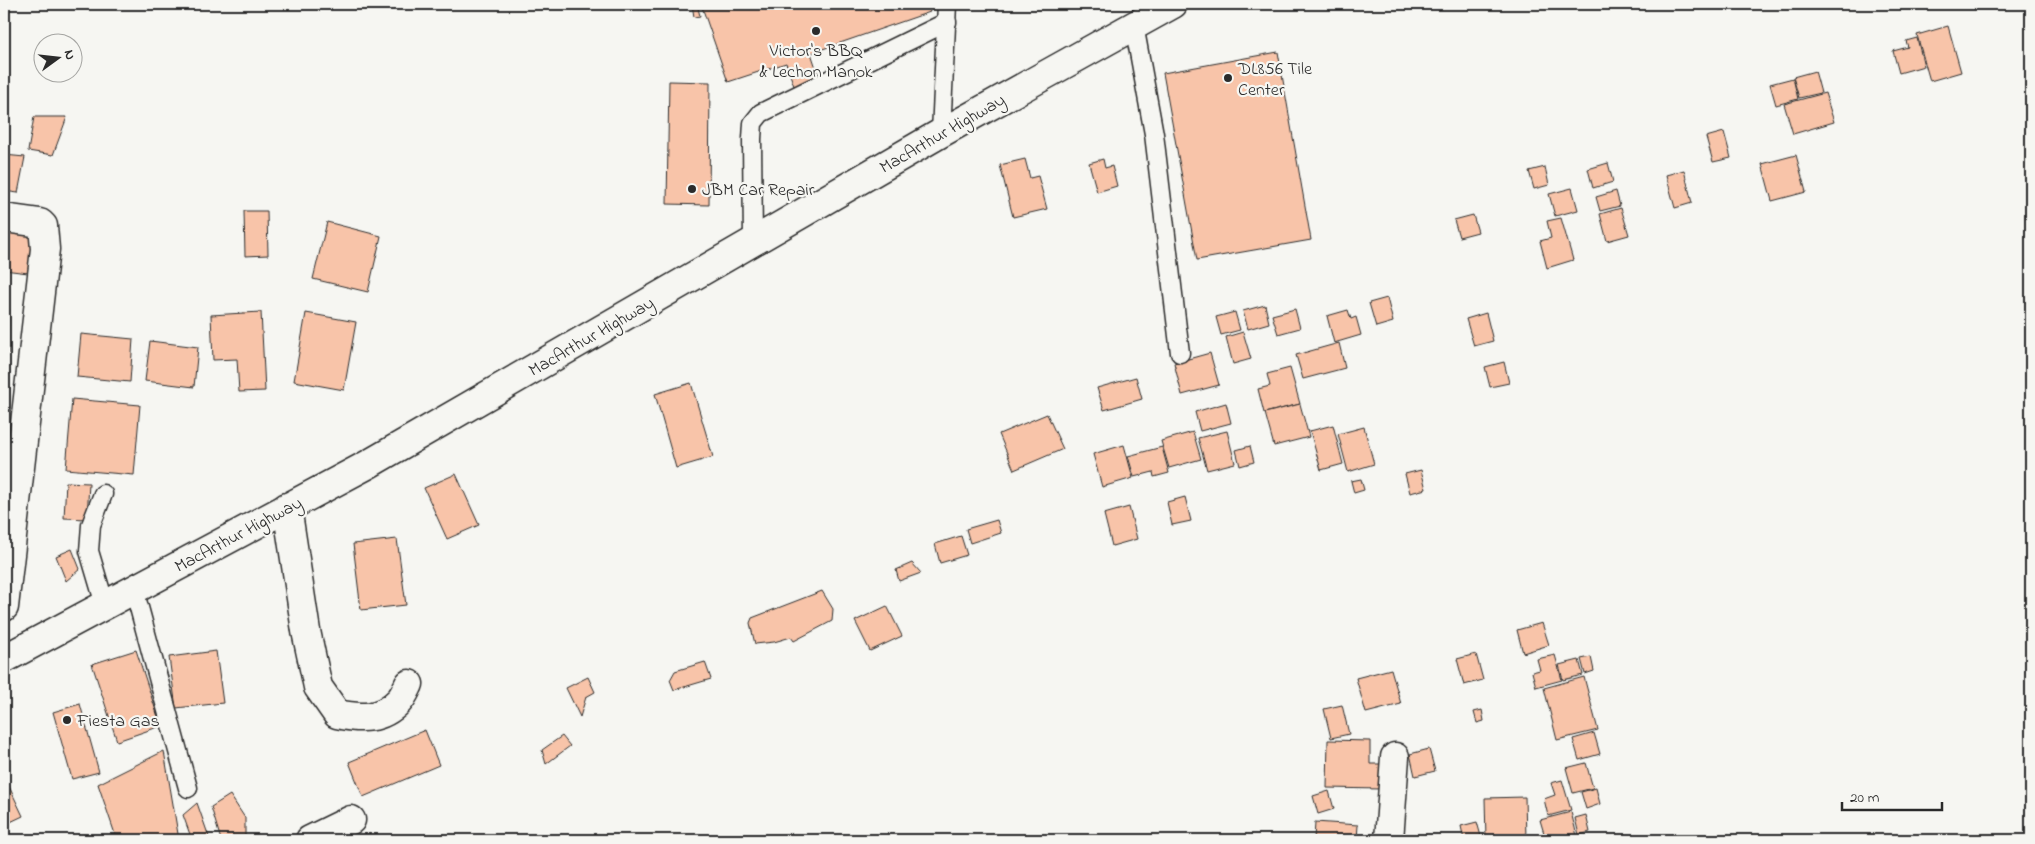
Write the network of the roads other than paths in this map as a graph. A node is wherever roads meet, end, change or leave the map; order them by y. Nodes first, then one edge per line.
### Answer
1 (947, 4) edge
2 (1173, 4) edge
3 (946, 22) junction
4 (1134, 25) junction
5 (941, 133) junction
6 (4, 218) edge
7 (753, 243) junction
8 (1180, 353) dead end
9 (103, 494) dead end
10 (288, 507) junction
11 (134, 590) junction
12 (105, 605) junction
13 (4, 607) edge
14 (4, 659) edge
15 (409, 684) dead end
16 (1395, 757) dead end
17 (188, 788) dead end
18 (351, 820) dead end
19 (310, 840) edge
20 (1389, 840) edge

1 - 3 lane
2 - 4 main road, MacArthur Highway
3 - 5 lane
3 - 7 lane
4 - 5 main road, MacArthur Highway
4 - 8 lane
5 - 7 main road, MacArthur Highway
6 - 13 main road
7 - 10 main road, MacArthur Highway
9 - 12 lane
10 - 11 main road, MacArthur Highway
10 - 15 main road
11 - 12 main road, MacArthur Highway
11 - 17 lane
12 - 14 main road, MacArthur Highway
16 - 20 main road
18 - 19 main road

